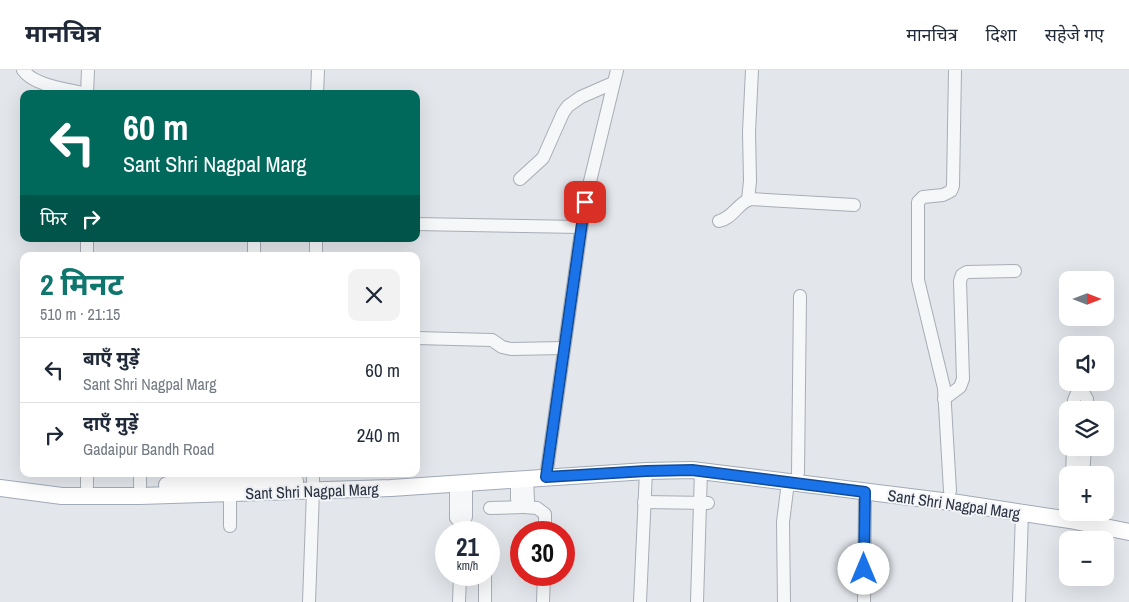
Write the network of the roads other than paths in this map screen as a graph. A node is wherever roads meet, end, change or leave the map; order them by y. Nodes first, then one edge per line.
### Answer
1 (23, 70) edge
2 (88, 70) edge
3 (318, 70) edge
4 (617, 70) edge
5 (752, 70) edge
6 (955, 70) edge
7 (613, 83) junction
8 (71, 90) edge
9 (87, 90) edge
10 (318, 90) edge
11 (520, 179) dead end
12 (748, 200) junction
13 (854, 205) dead end
14 (719, 220) dead end
15 (420, 224) edge
16 (581, 227) junction
17 (1016, 271) dead end
18 (800, 296) dead end
19 (420, 338) edge
20 (564, 348) junction
21 (944, 399) junction
22 (1074, 401) edge
23 (1087, 401) edge
24 (646, 471) junction
25 (546, 472) junction
26 (705, 472) junction
27 (0, 477) edge
28 (252, 478) edge
29 (522, 478) junction
30 (793, 478) junction
31 (87, 480) edge
32 (140, 480) edge
33 (313, 482) edge
34 (461, 483) junction
35 (0, 488) edge
36 (950, 491) junction
37 (865, 492) junction
38 (230, 494) junction
39 (644, 502) junction
40 (704, 503) junction
41 (524, 505) junction
42 (490, 508) dead end
43 (1059, 508) edge
44 (1026, 513) junction
45 (1114, 519) edge
46 (464, 521) edge
47 (545, 521) edge
48 (1129, 522) edge
49 (230, 526) dead end
50 (1129, 532) edge
51 (460, 586) edge
52 (486, 586) edge
53 (544, 586) edge
54 (309, 602) edge
55 (459, 602) edge
56 (485, 602) edge
57 (543, 602) edge
58 (640, 602) edge
59 (697, 602) edge
60 (705, 602) edge
61 (784, 602) edge
62 (864, 602) edge
63 (1019, 602) edge
64 (1027, 602) edge

1 - 8 street
2 - 9 street
3 - 10 street
4 - 7 street
5 - 12 street
6 - 21 street
7 - 11 street
7 - 16 street
12 - 13 street
12 - 14 street
15 - 16 street
16 - 20 street
17 - 21 street
18 - 30 street
19 - 20 street
20 - 25 street
21 - 36 street
22 - 23 street
24 - 25 main road, Sant Shri Nagpal Marg
24 - 26 main road, Sant Shri Nagpal Marg
24 - 39 street
25 - 29 main road, Sant Shri Nagpal Marg
25 - 30 main road, Sant Shri Nagpal Marg
25 - 33 main road, Sant Shri Nagpal Marg
26 - 30 main road, Sant Shri Nagpal Marg
26 - 40 street
27 - 31 main road, Sant Shri Nagpal Marg
28 - 32 main road, Sant Shri Nagpal Marg
28 - 33 main road, Sant Shri Nagpal Marg
29 - 34 main road, Sant Shri Nagpal Marg
29 - 41 street
30 - 36 main road, Sant Shri Nagpal Marg
30 - 37 main road, Sant Shri Nagpal Marg
30 - 61 street
31 - 32 main road, Sant Shri Nagpal Marg
33 - 34 main road, Sant Shri Nagpal Marg
33 - 38 main road, Sant Shri Nagpal Marg
33 - 54 street
34 - 46 street
35 - 38 main road, Sant Shri Nagpal Marg
36 - 43 main road, Sant Shri Nagpal Marg
37 - 44 main road, Sant Shri Nagpal Marg
37 - 62 street
38 - 49 street
39 - 40 street
39 - 58 street
40 - 59 street
40 - 60 street
41 - 42 street
41 - 47 street
44 - 50 main road, Sant Shri Nagpal Marg
44 - 63 street
44 - 64 street
45 - 48 main road
51 - 55 street
52 - 56 street
53 - 57 street

